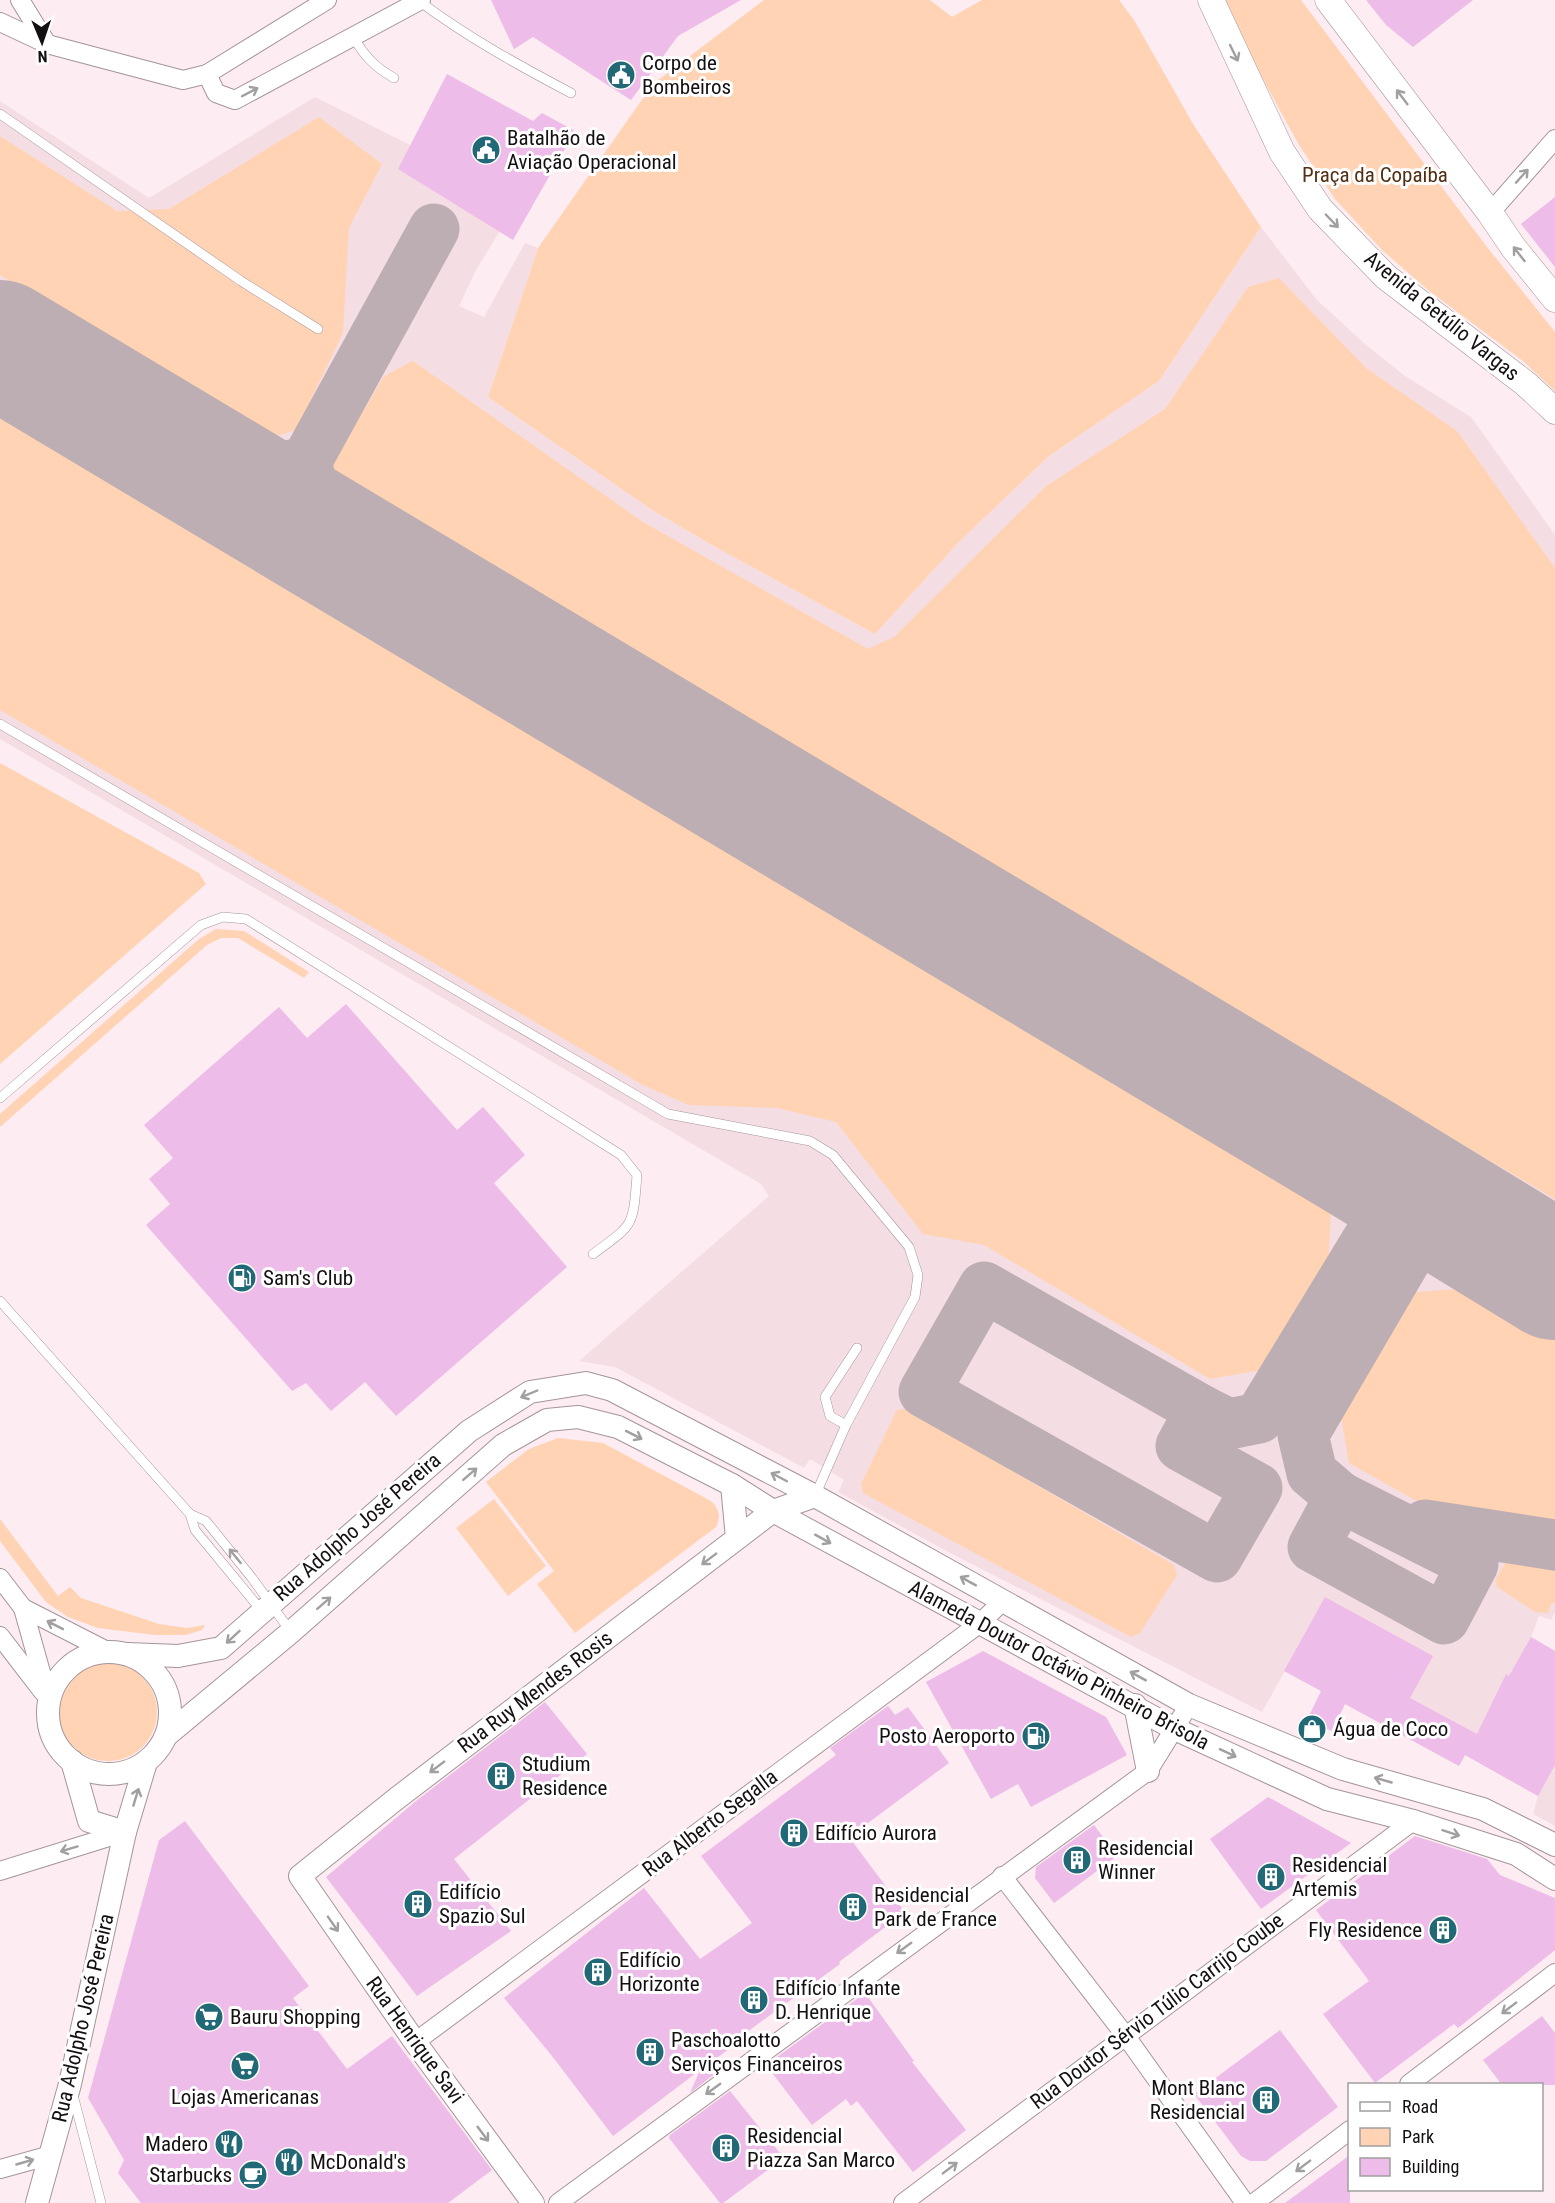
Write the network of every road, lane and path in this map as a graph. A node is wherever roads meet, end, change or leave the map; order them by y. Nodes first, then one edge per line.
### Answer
1 (21, 0) edge
2 (327, 0) edge
3 (420, 0) edge
4 (1210, 0) edge
5 (1328, 0) edge
6 (0, 22) edge
7 (353, 37) junction
8 (47, 44) junction
9 (207, 74) junction
10 (394, 78) dead end
11 (571, 93) dead end
12 (0, 114) edge
13 (1555, 139) edge
14 (1490, 213) junction
15 (1555, 299) edge
16 (318, 329) dead end
17 (1555, 411) edge
18 (0, 724) edge
19 (0, 1098) edge
20 (593, 1254) dead end
21 (0, 1301) edge
22 (857, 1348) dead end
23 (586, 1383) joint
24 (578, 1417) joint
25 (846, 1425) junction
26 (732, 1485) junction
27 (815, 1496) junction
28 (773, 1511) junction
29 (737, 1538) junction
30 (0, 1578) edge
31 (1003, 1601) junction
32 (266, 1606) junction
33 (23, 1608) junction
34 (979, 1624) junction
35 (291, 1632) junction
36 (0, 1636) edge
37 (117, 1652) junction
38 (49, 1701) junction
39 (1135, 1705) junction
40 (1189, 1705) junction
41 (1175, 1729) junction
42 (167, 1735) junction
43 (72, 1761) junction
44 (146, 1762) junction
45 (1343, 1769) junction
46 (1148, 1771) junction
47 (1327, 1799) junction
48 (1413, 1821) junction
49 (125, 1832) junction
50 (1555, 1845) edge
51 (0, 1871) edge
52 (300, 1876) joint
53 (1002, 1876) junction
54 (1555, 1879) edge
55 (1555, 1973) edge
56 (1125, 2035) junction
57 (415, 2042) junction
58 (1412, 2083) edge
59 (70, 2084) junction
60 (1348, 2132) edge
61 (51, 2155) junction
62 (0, 2169) edge
63 (38, 2203) edge
64 (101, 2203) edge
65 (533, 2203) edge
66 (558, 2203) edge
67 (903, 2203) edge
68 (1245, 2203) edge
69 (1254, 2203) edge

1 - 8 street
2 - 9 street
3 - 7 street
3 - 11 lane
4 -> 17 main road, Avenida Getúlio Vargas
14 -> 5 main road
6 - 8 street
9 -> 7 street
7 - 10 lane
8 - 9 street
12 - 16 lane
14 -> 13 street
15 -> 14 main road
18 - 25 lane
19 - 20 lane
32 -> 21 lane
22 - 25 lane
27 -> 23 street, Alameda Doutor Octávio Pinheiro Brisola
23 -> 32 street, Rua Adolpho José Pereira
24 -> 26 street, Alameda Doutor Octávio Pinheiro Brisola
35 -> 24 street, Rua Adolpho José Pereira
25 - 27 lane
26 - 28 street, Alameda Doutor Octávio Pinheiro Brisola
26 - 29 street
27 - 28 street, Rua Ruy Mendes Rosis
31 -> 27 street, Alameda Doutor Octávio Pinheiro Brisola
28 - 29 street, Rua Ruy Mendes Rosis
28 -> 34 street, Alameda Doutor Octávio Pinheiro Brisola
29 -> 52 street, Rua Ruy Mendes Rosis
30 - 33 street
31 - 34 street, Rua Alberto Segalla
40 -> 31 street, Alameda Doutor Octávio Pinheiro Brisola
32 - 35 lane
32 -> 37 street, Rua Adolpho José Pereira
37 -> 33 street
33 - 38 street
34 - 39 street, Alameda Doutor Octávio Pinheiro Brisola
34 - 57 street, Rua Alberto Segalla
35 - 42 street, Rua Adolpho José Pereira
36 - 38 street
37 - 38 street
37 - 42 street
38 - 43 street
39 - 41 street, Alameda Doutor Octávio Pinheiro Brisola
39 - 46 street
40 - 41 street
40 - 45 street, Alameda Doutor Octávio Pinheiro Brisola
41 - 46 street
41 -> 47 street, Alameda Doutor Octávio Pinheiro Brisola
42 - 44 street
43 - 44 street
43 - 49 street
49 -> 44 street, Rua Adolpho José Pereira
45 - 47 street
50 -> 45 street, Alameda Doutor Octávio Pinheiro Brisola
46 - 53 street
47 - 48 street, Alameda Doutor Octávio Pinheiro Brisola
48 -> 54 street, Alameda Doutor Octávio Pinheiro Brisola
48 - 56 street, Rua Doutor Sérvio Túlio Carrijo Coube
49 -> 51 street
49 - 59 street, Rua Adolpho José Pereira
52 -> 57 street, Rua Henrique Savi
53 - 56 street
53 -> 66 street
55 -> 58 street
67 -> 56 street, Rua Doutor Sérvio Túlio Carrijo Coube
56 - 68 street
57 -> 65 street, Rua Henrique Savi
59 - 61 street, Rua Adolpho José Pereira
59 - 64 lane
60 -> 69 street
62 -> 61 street
61 - 63 street, Rua Adolpho José Pereira

